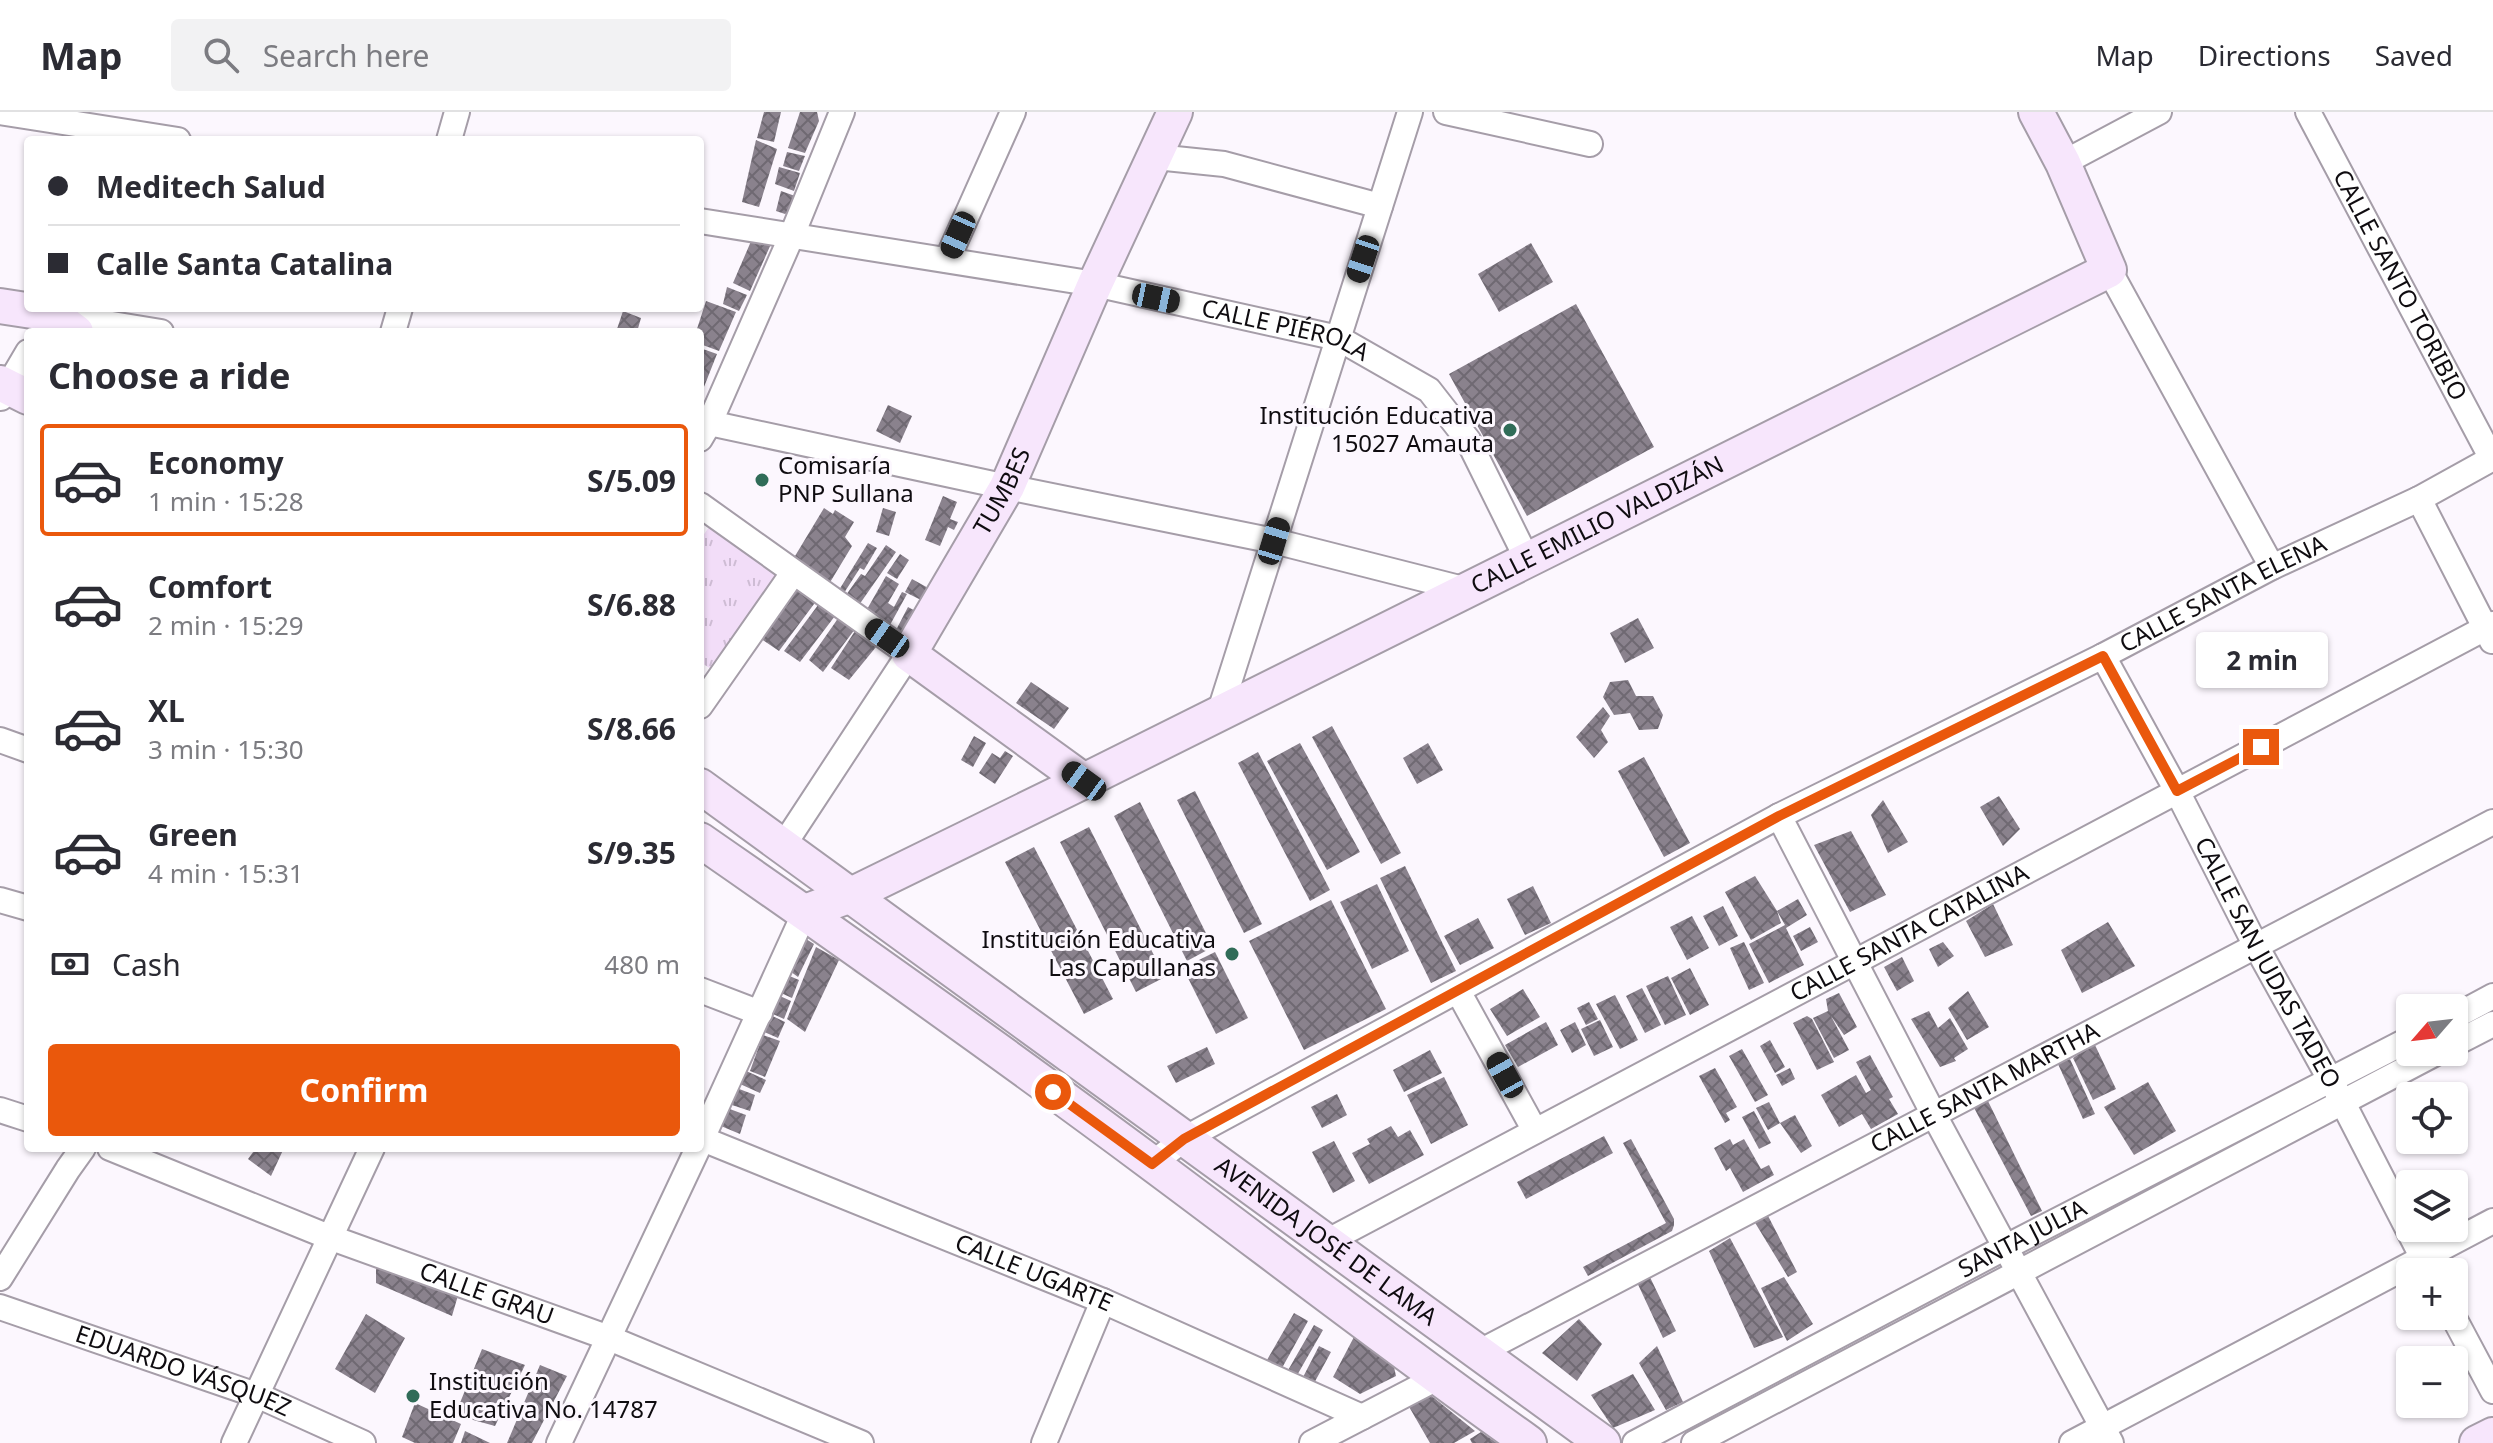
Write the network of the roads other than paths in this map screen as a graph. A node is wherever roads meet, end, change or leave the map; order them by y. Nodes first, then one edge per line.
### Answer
1 (0, 112) edge
2 (457, 112) edge
3 (842, 112) edge
4 (1013, 112) edge
5 (1175, 112) edge
6 (1410, 112) edge
7 (1446, 112) edge
8 (2036, 112) edge
9 (2159, 112) edge
10 (2308, 112) edge
11 (135, 128) edge
12 (164, 136) edge
13 (450, 136) edge
14 (1590, 144) dead end
15 (1156, 157) junction
16 (2063, 163) junction
17 (1380, 206) junction
18 (704, 222) edge
19 (792, 235) junction
20 (947, 260) junction
21 (2109, 270) junction
22 (1095, 284) junction
23 (0, 306) edge
24 (56, 322) edge
25 (119, 328) edge
26 (1338, 338) junction
27 (24, 360) edge
28 (9, 391) edge
29 (704, 425) edge
30 (704, 427) edge
31 (2493, 459) edge
32 (1007, 487) junction
33 (2419, 499) junction
34 (704, 517) edge
35 (1274, 541) junction
36 (1528, 561) junction
37 (2272, 567) junction
38 (793, 573) junction
39 (1467, 590) junction
40 (2491, 631) edge
41 (909, 654) junction
42 (2103, 656) junction
43 (704, 700) edge
44 (1219, 714) junction
45 (0, 740) edge
46 (24, 749) edge
47 (1084, 781) junction
48 (704, 789) edge
49 (2177, 791) junction
50 (1779, 816) junction
51 (2493, 822) edge
52 (704, 843) edge
53 (783, 846) junction
54 (851, 895) junction
55 (0, 900) edge
56 (24, 907) edge
57 (805, 912) junction
58 (2256, 946) junction
59 (1855, 962) junction
60 (1458, 991) junction
61 (704, 992) edge
62 (2493, 996) edge
63 (2468, 1009) edge
64 (760, 1013) junction
65 (2493, 1024) edge
66 (2468, 1037) edge
67 (2396, 1049) edge
68 (2401, 1066) edge
69 (2336, 1091) junction
70 (0, 1110) edge
71 (1934, 1115) junction
72 (24, 1118) edge
73 (1535, 1131) junction
74 (704, 1133) edge
75 (1184, 1139) junction
76 (704, 1144) edge
77 (80, 1152) edge
78 (120, 1152) edge
79 (370, 1152) edge
80 (695, 1152) edge
81 (1152, 1164) junction
82 (2493, 1221) edge
83 (329, 1237) junction
84 (1326, 1242) junction
85 (2006, 1247) junction
86 (2422, 1258) edge
87 (2437, 1258) edge
88 (2019, 1272) junction
89 (0, 1278) edge
90 (2396, 1281) edge
91 (1103, 1301) junction
92 (0, 1307) edge
93 (2460, 1330) edge
94 (609, 1338) junction
95 (1478, 1353) junction
96 (1437, 1378) junction
97 (2493, 1391) edge
98 (259, 1396) junction
99 (1362, 1417) junction
100 (2106, 1435) edge
101 (2493, 1435) edge
102 (234, 1443) edge
103 (363, 1443) edge
104 (559, 1443) edge
105 (861, 1443) edge
106 (1044, 1443) edge
107 (1312, 1443) edge
108 (1529, 1443) edge
109 (1603, 1443) edge
110 (1635, 1443) edge
111 (1694, 1443) edge
112 (2072, 1443) edge
113 (2477, 1443) edge

1 - 11 street
2 - 13 street
3 - 19 street
4 - 20 street
5 - 15 street, TUMBES
6 - 17 street
7 - 14 street
8 - 16 street
9 - 16 street
10 - 31 street, CALLE SANTO TORIBIO
11 - 12 street
15 - 17 street
15 - 22 street, TUMBES
16 - 21 street
17 - 26 street
18 - 19 street, CALLE PIÉROLA
19 - 20 street, CALLE PIÉROLA
19 - 29 street
20 - 22 street, CALLE PIÉROLA
21 - 36 street, CALLE EMILIO VALDIZÁN
21 - 37 street
22 - 26 street, CALLE PIÉROLA
22 - 32 street, TUMBES
23 - 24 street
24 - 25 street
26 - 35 street
26 - 36 street, CALLE PIÉROLA
27 - 28 street
30 - 32 street
31 - 33 street, CALLE SANTA ELENA
32 - 35 street
32 - 41 street, TUMBES
33 - 37 street, CALLE SANTA ELENA
33 - 40 street
34 - 38 street
35 - 39 street
35 - 44 street
36 - 39 street, CALLE EMILIO VALDIZÁN
37 - 42 street, CALLE SANTA ELENA
38 - 41 street
38 - 43 street
39 - 44 street, CALLE EMILIO VALDIZÁN
40 - 49 street, CALLE SANTA CATALINA
41 - 47 street
41 - 53 street, TUMBES
42 - 49 street, CALLE SAN JUDAS TADEO
42 - 50 street, CALLE SANTA ELENA
44 - 47 street, CALLE EMILIO VALDIZÁN
45 - 46 street
47 - 54 street, CALLE EMILIO VALDIZÁN
48 - 53 street, AVENIDA JOSÉ DE LAMA
49 - 58 street, CALLE SAN JUDAS TADEO
49 - 59 street, CALLE SANTA CATALINA
50 - 59 street
50 - 60 street, CALLE SANTA ELENA
51 - 58 street, CALLE SANTA MARTHA
52 - 57 street, AVENIDA JOSÉ DE LAMA
53 - 54 street, AVENIDA JOSÉ DE LAMA
54 - 57 street, CALLE EMILIO VALDIZÁN
54 - 75 street, AVENIDA JOSÉ DE LAMA
55 - 56 street
57 - 64 street
57 - 81 street, AVENIDA JOSÉ DE LAMA
58 - 69 street, CALLE SAN JUDAS TADEO
58 - 71 street, CALLE SANTA MARTHA
59 - 71 street
59 - 73 street, CALLE SANTA CATALINA
60 - 73 street
60 - 75 street, CALLE SANTA ELENA
61 - 64 street
62 - 63 street
64 - 74 street
65 - 66 street
67 - 69 street, SANTA JULIA
68 - 69 street, SANTA JULIA
69 - 85 street, SANTA JULIA
69 - 86 street, CALLE SAN JUDAS TADEO
69 - 88 street, SANTA JULIA
70 - 72 street
71 - 85 street
71 - 95 street, CALLE SANTA MARTHA
73 - 84 street, CALLE SANTA CATALINA
75 - 81 street, CALLE SANTA ELENA
75 - 84 street, AVENIDA JOSÉ DE LAMA
76 - 91 street, CALLE UGARTE
77 - 89 street
78 - 83 street, CALLE GRAU
79 - 83 street
80 - 94 street
81 - 96 street, AVENIDA JOSÉ DE LAMA
82 - 87 street
83 - 94 street, CALLE GRAU
83 - 98 street
84 - 95 street, AVENIDA JOSÉ DE LAMA
85 - 88 street
85 - 110 street, SANTA JULIA
88 - 100 street
88 - 111 street, SANTA JULIA
90 - 100 street
91 - 99 street, CALLE UGARTE
91 - 106 street
92 - 98 street, EDUARDO VÁSQUEZ
93 - 97 street
94 - 104 street
94 - 105 street, CALLE GRAU
95 - 109 street, AVENIDA JOSÉ DE LAMA
96 - 99 street
96 - 108 street, AVENIDA JOSÉ DE LAMA
98 - 102 street
98 - 103 street, EDUARDO VÁSQUEZ
99 - 107 street
100 - 112 street
101 - 113 street

